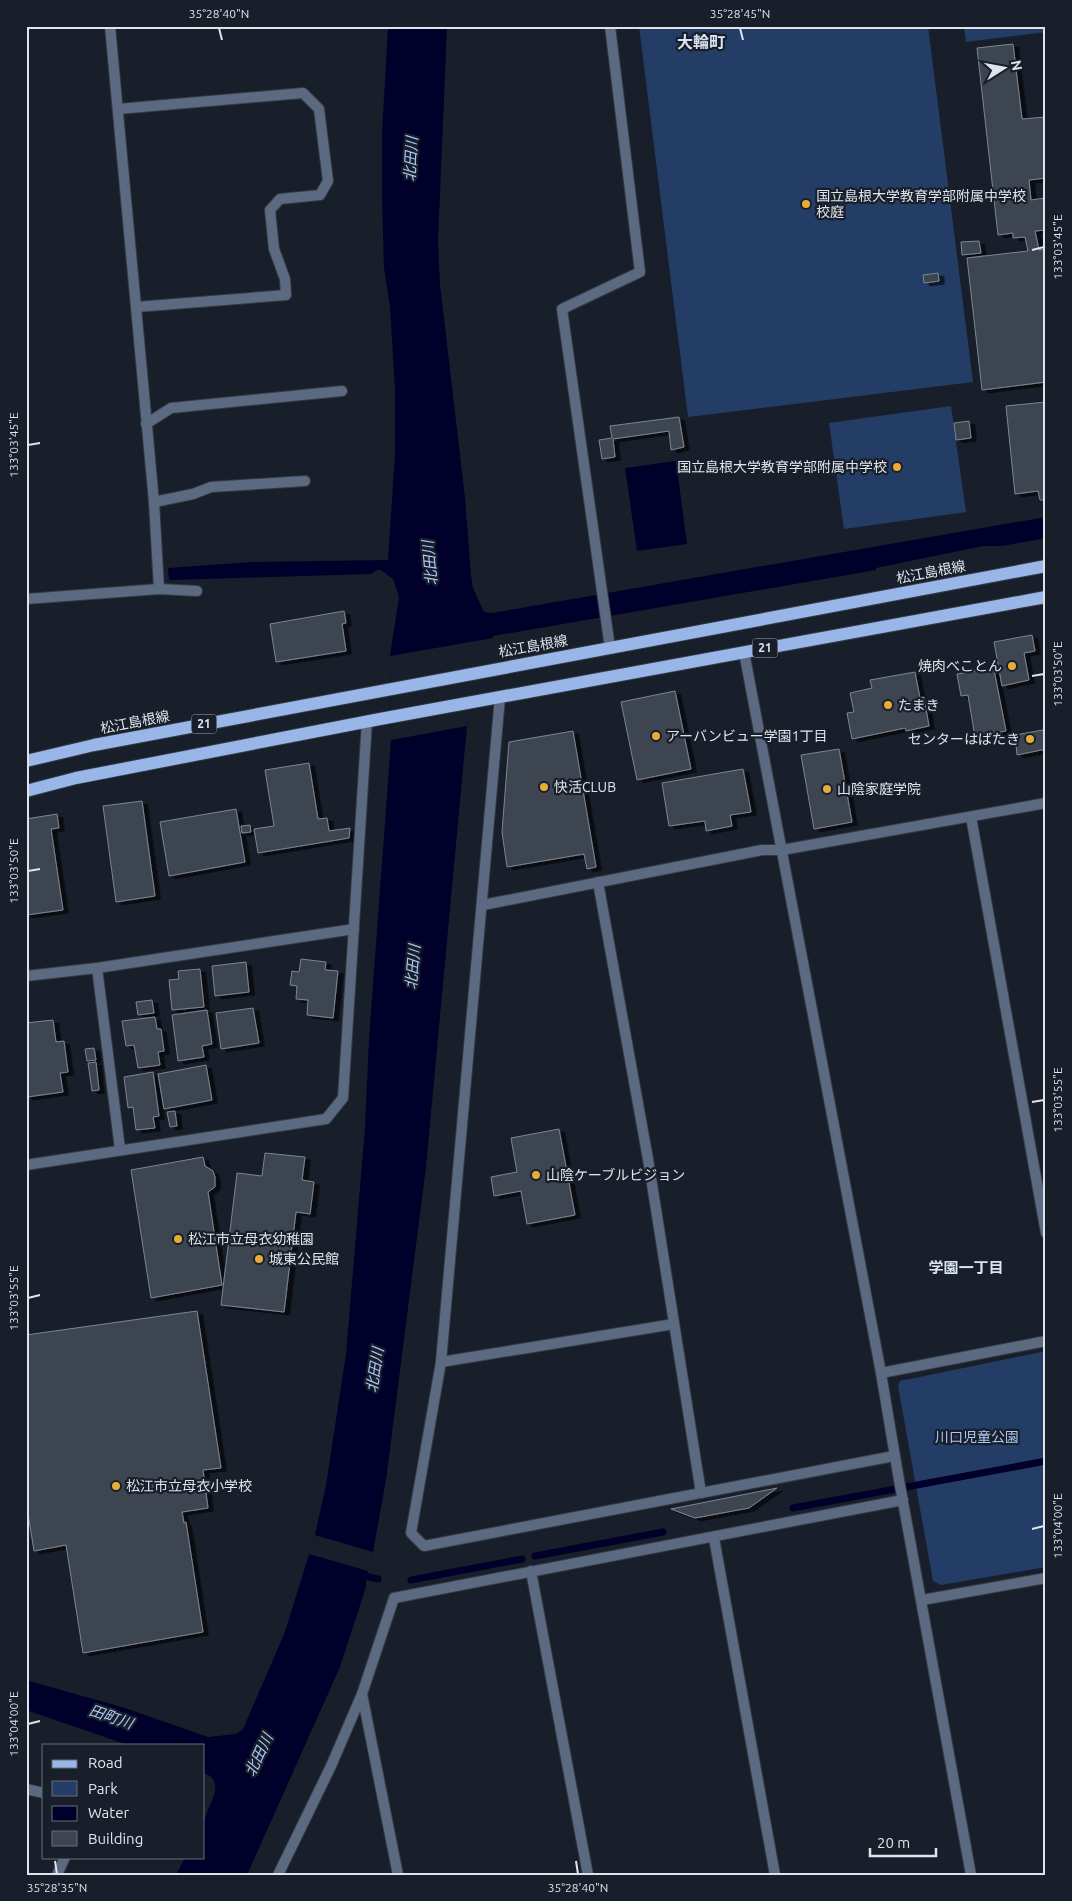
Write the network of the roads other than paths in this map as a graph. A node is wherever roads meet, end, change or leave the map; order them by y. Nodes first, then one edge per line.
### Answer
1 (110, 26) edge
2 (610, 26) edge
3 (118, 109) junction
4 (136, 307) junction
5 (342, 391) dead end
6 (146, 424) junction
7 (305, 481) dead end
8 (154, 502) junction
9 (1046, 566) edge
10 (159, 589) junction
11 (197, 591) dead end
12 (1046, 597) edge
13 (26, 600) edge
14 (610, 648) junction
15 (744, 652) junction
16 (500, 697) junction
17 (367, 722) junction
18 (26, 761) edge
19 (26, 791) edge
20 (1046, 803) edge
21 (971, 817) junction
22 (782, 850) junction
23 (598, 882) junction
24 (483, 905) junction
25 (354, 929) junction
26 (97, 968) junction
27 (26, 976) edge
28 (120, 1149) junction
29 (26, 1165) edge
30 (1046, 1233) edge
31 (674, 1324) junction
32 (1046, 1341) edge
33 (441, 1362) junction
34 (881, 1374) junction
35 (894, 1456) junction
36 (701, 1493) junction
37 (902, 1497) junction
38 (714, 1538) junction
39 (531, 1571) junction
40 (1046, 1578) edge
41 (922, 1600) junction
42 (362, 1694) junction
43 (26, 1789) edge
44 (42, 1793) edge
45 (65, 1858) edge
46 (58, 1875) edge
47 (278, 1875) edge
48 (398, 1875) edge
49 (588, 1875) edge
50 (775, 1875) edge
51 (971, 1875) edge

1 - 3 street
2 - 14 street
3 - 4 street
3 - 4 street
4 - 6 street
5 - 6 street
6 - 8 street
7 - 8 street
8 - 10 street
9 - 14 main road, 松江島根線 / 21
10 - 11 street
10 - 13 street
12 - 15 main road, 21
14 - 18 main road, 松江島根線 / 21
15 - 16 main road, 21
15 - 22 street
16 - 17 main road, 21
16 - 24 street
17 - 19 main road, 21
17 - 25 street
20 - 21 street
21 - 22 street
21 - 30 street
22 - 23 street
22 - 34 street
23 - 24 street
23 - 31 street
24 - 33 street
25 - 26 street
25 - 28 street
26 - 27 street
26 - 28 street
28 - 29 street
31 - 33 street
31 - 36 street
32 - 34 street
33 - 36 street
34 - 35 street
35 - 36 street
35 - 37 street
37 - 38 street
37 - 41 street
38 - 39 street
38 - 50 street
39 - 42 street
39 - 49 street
40 - 41 street
41 - 51 street
42 - 47 street
42 - 48 street
43 - 44 street
45 - 46 street

